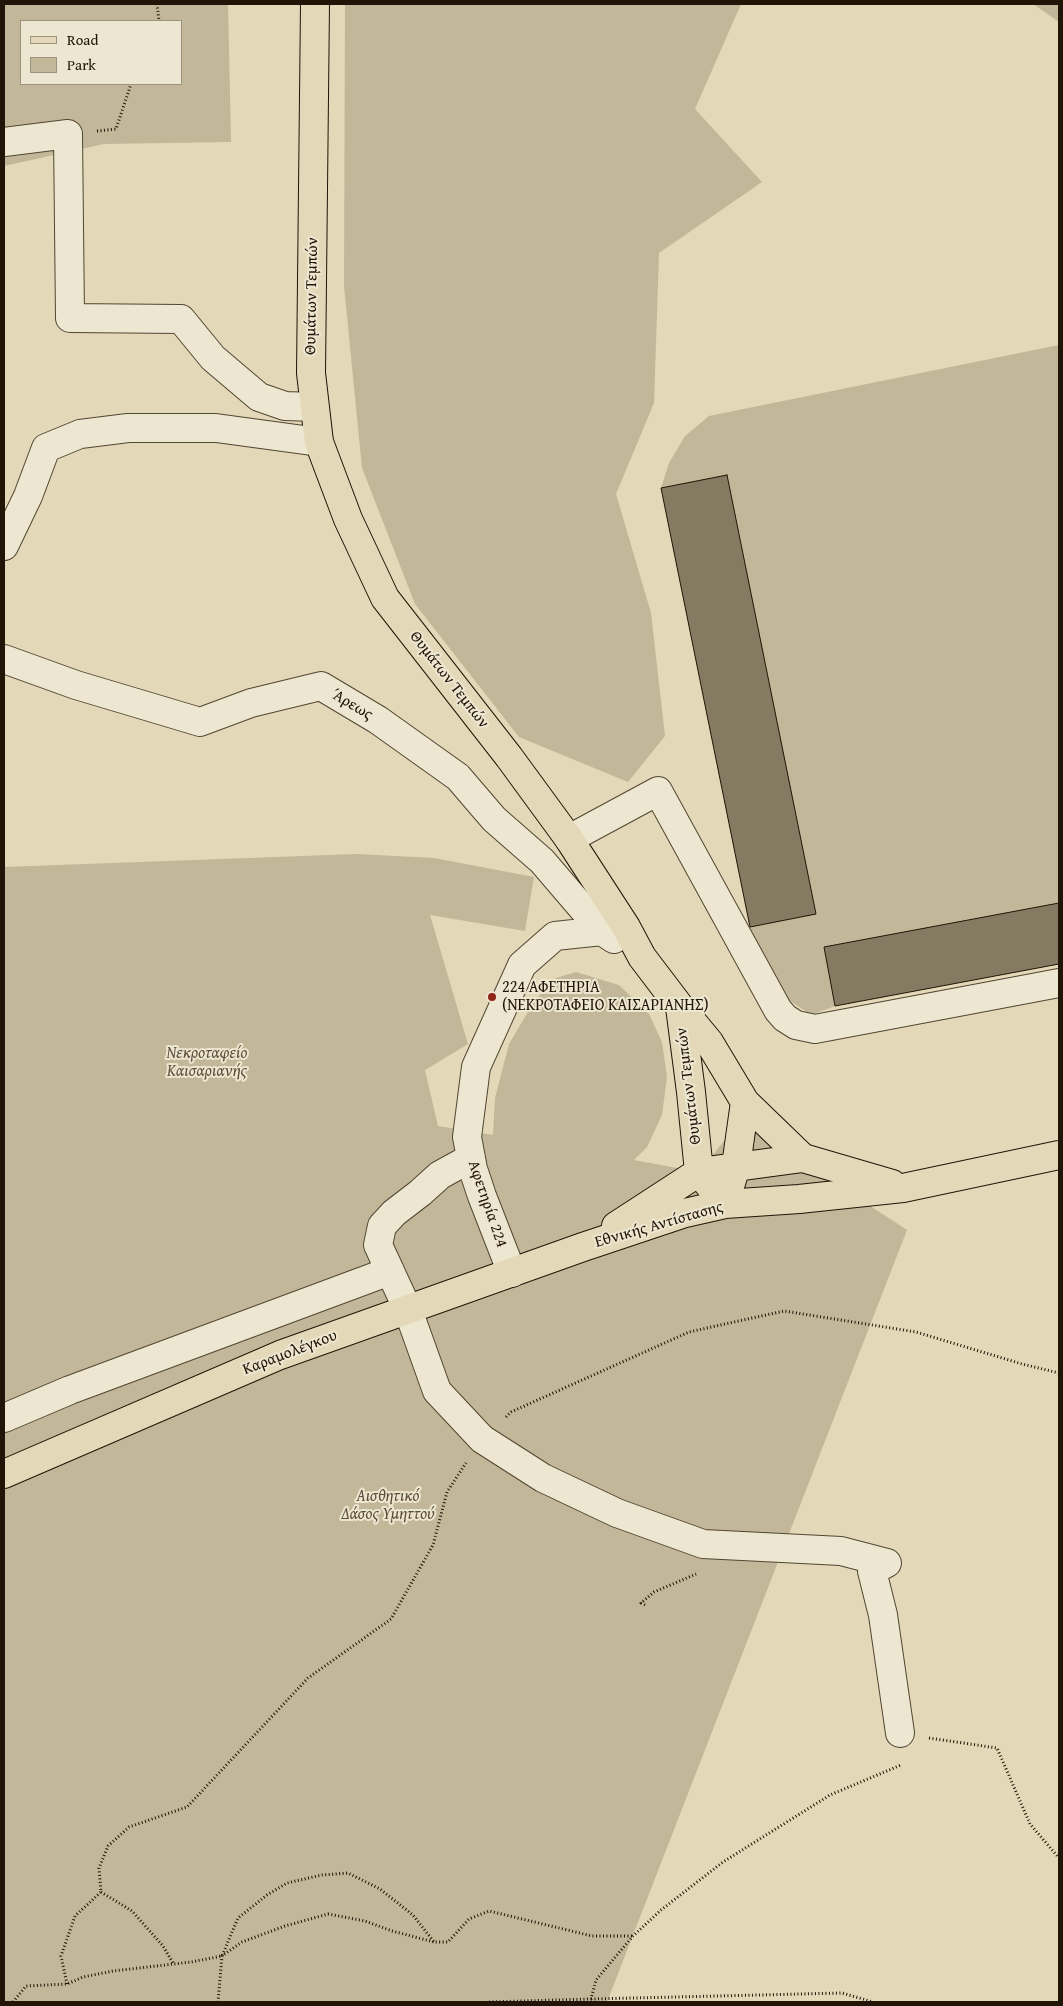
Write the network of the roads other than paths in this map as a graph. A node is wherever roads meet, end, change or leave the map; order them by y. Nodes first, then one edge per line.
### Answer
1 (315, 4) edge
2 (4, 142) edge
3 (314, 406) junction
4 (319, 442) junction
5 (4, 546) edge
6 (4, 659) edge
7 (569, 839) junction
8 (602, 931) junction
9 (642, 957) junction
10 (1059, 983) edge
11 (680, 1007) junction
12 (745, 1102) junction
13 (1059, 1155) edge
14 (471, 1158) junction
15 (803, 1158) junction
16 (736, 1166) junction
17 (699, 1172) junction
18 (903, 1188) junction
19 (725, 1204) junction
20 (582, 1248) junction
21 (390, 1272) junction
22 (512, 1273) junction
23 (408, 1310) junction
24 (4, 1418) edge
25 (4, 1474) edge
26 (900, 1733) road end

1 - 3 main road, Θυμάτων Τεμπών
2 - 3 street
3 - 4 main road, Θυμάτων Τεμπών
4 - 5 street
4 - 7 main road, Θυμάτων Τεμπών
6 - 8 street, Άρεως
7 - 9 main road, Θυμάτων Τεμπών
7 - 10 street
8 - 9 street
8 - 14 street, Αφετηρία 224
9 - 11 main road, Θυμάτων Τεμπών
11 - 12 main road
11 - 17 main road, Θυμάτων Τεμπών
12 - 15 main road
12 - 16 main road
13 - 18 main road, Εθνικής Αντίστασης
14 - 21 street
14 - 22 street, Αφετηρία 224
15 - 16 main road, Εθνικής Αντίστασης
15 - 18 main road, Εθνικής Αντίστασης
16 - 17 main road, Εθνικής Αντίστασης
16 - 19 main road
17 - 19 main road
17 - 20 main road, Εθνικής Αντίστασης
18 - 19 main road, Εθνικής Αντίστασης
19 - 20 main road, Εθνικής Αντίστασης
20 - 22 main road, Καραμολέγκου
21 - 23 street
21 - 24 street
22 - 23 main road, Καραμολέγκου
23 - 25 main road, Καραμολέγκου
23 - 26 street

